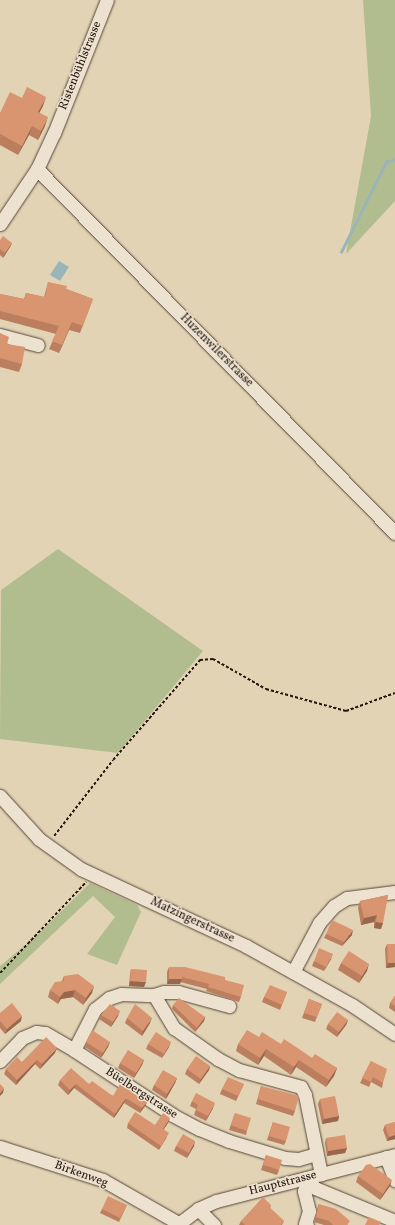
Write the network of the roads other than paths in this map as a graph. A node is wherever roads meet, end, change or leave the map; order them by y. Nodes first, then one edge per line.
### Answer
1 (107, 0) edge
2 (37, 169) junction
3 (0, 224) edge
4 (0, 335) edge
5 (38, 345) dead end
6 (395, 533) edge
7 (0, 796) edge
8 (395, 892) edge
9 (292, 972) junction
10 (154, 995) junction
11 (229, 1006) dead end
12 (395, 1034) edge
13 (74, 1050) junction
14 (0, 1061) edge
15 (0, 1147) edge
16 (316, 1154) junction
17 (391, 1156) edge
18 (321, 1174) junction
19 (395, 1180) edge
20 (308, 1181) junction
21 (198, 1209) junction
22 (395, 1221) edge
23 (178, 1224) edge
24 (214, 1225) edge
25 (307, 1225) edge

1 - 2 street, Ristenbühlstrasse
2 - 3 street
2 - 6 street, Huzenwilerstrasse
4 - 5 street
7 - 9 street, Matzingerstrasse
8 - 9 street
9 - 12 street, Matzingerstrasse
10 - 11 street
10 - 13 street
10 - 16 street
13 - 14 street, Büelbergstrasse
13 - 16 street, Büelbergstrasse
15 - 23 street, Birkenweg
16 - 18 street
17 - 18 street, Hauptstrasse
17 - 19 street
18 - 20 street, Hauptstrasse
20 - 21 street, Hauptstrasse
20 - 22 street
20 - 25 street
21 - 23 street, Hauptstrasse
21 - 24 street

